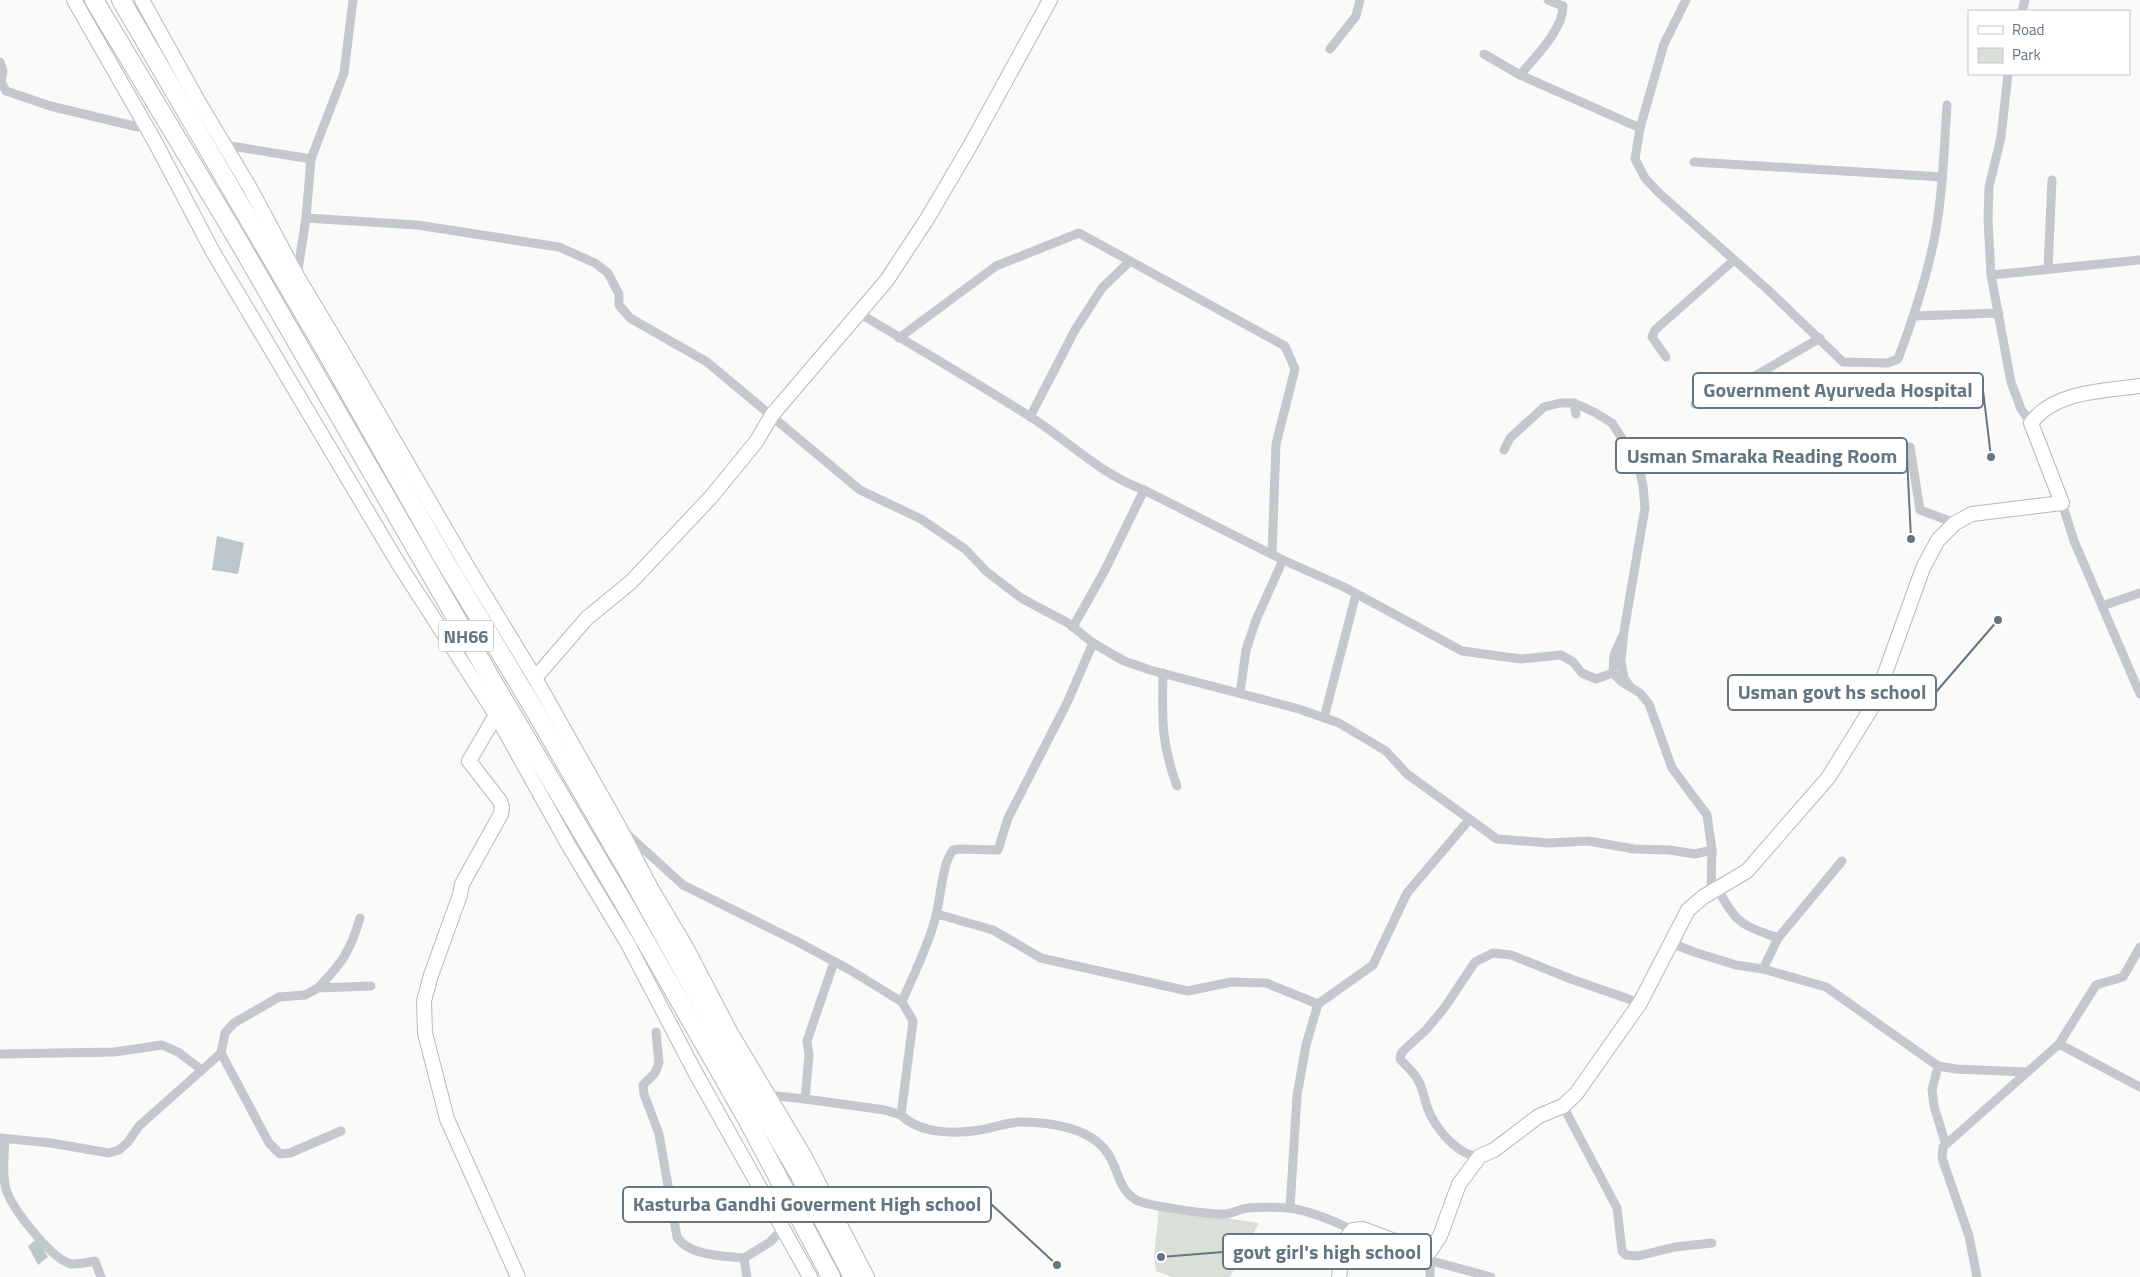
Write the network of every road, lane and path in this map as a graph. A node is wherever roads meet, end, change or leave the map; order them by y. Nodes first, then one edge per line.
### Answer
1 (74, 0) edge
2 (94, 0) edge
3 (121, 0) edge
4 (142, 0) edge
5 (353, 0) edge
6 (1050, 0) edge
7 (1360, 0) edge
8 (1548, 0) edge
9 (1686, 0) edge
10 (1330, 49) dead end
11 (1484, 54) dead end
12 (0, 62) edge
13 (1520, 75) junction
14 (2008, 75) edge
15 (1947, 105) dead end
16 (138, 127) dead end
17 (1640, 128) junction
18 (225, 145) junction
19 (311, 159) junction
20 (1694, 162) dead end
21 (1942, 177) junction
22 (2052, 180) dead end
23 (306, 218) junction
24 (1734, 260) junction
25 (2140, 260) edge
26 (1130, 261) junction
27 (2048, 269) junction
28 (1991, 275) junction
29 (297, 276) junction
30 (858, 313) junction
31 (1999, 313) junction
32 (1915, 316) junction
33 (900, 338) junction
34 (1820, 338) junction
35 (1666, 357) dead end
36 (2140, 386) edge
37 (1574, 403) junction
38 (1695, 404) dead end
39 (1576, 414) dead end
40 (772, 415) junction
41 (1030, 417) junction
42 (2031, 423) junction
43 (1910, 447) dead end
44 (1504, 450) dead end
45 (1144, 490) junction
46 (2062, 503) junction
47 (1954, 523) junction
48 (1272, 554) junction
49 (1283, 560) junction
50 (2140, 593) edge
51 (1356, 594) junction
52 (2102, 606) junction
53 (1073, 627) junction
54 (1624, 631) junction
55 (1093, 643) junction
56 (1613, 672) junction
57 (1164, 673) junction
58 (535, 678) junction
59 (1629, 685) junction
60 (1240, 693) junction
61 (2140, 694) edge
62 (496, 715) junction
63 (1324, 718) junction
64 (1177, 786) dead end
65 (1470, 820) junction
66 (618, 825) junction
67 (1712, 850) junction
68 (1842, 861) dead end
69 (1714, 891) junction
70 (937, 914) junction
71 (360, 918) dead end
72 (1778, 938) junction
73 (1671, 943) junction
74 (2140, 947) edge
75 (834, 962) junction
76 (1763, 969) junction
77 (371, 986) dead end
78 (318, 988) junction
79 (902, 1002) junction
80 (1640, 1003) junction
81 (1318, 1004) junction
82 (656, 1032) dead end
83 (2059, 1044) junction
84 (221, 1053) junction
85 (0, 1054) edge
86 (1938, 1066) junction
87 (202, 1070) junction
88 (2026, 1072) junction
89 (2140, 1087) edge
90 (768, 1095) junction
91 (805, 1099) junction
92 (1564, 1106) junction
93 (902, 1115) junction
94 (340, 1131) dead end
95 (2, 1139) edge
96 (1945, 1142) junction
97 (1480, 1156) junction
98 (1290, 1208) junction
99 (784, 1228) junction
100 (1353, 1230) junction
101 (1712, 1243) dead end
102 (1429, 1257) junction
103 (744, 1258) junction
104 (101, 1277) edge
105 (518, 1277) edge
106 (747, 1277) edge
107 (810, 1277) edge
108 (831, 1277) edge
109 (853, 1277) edge
110 (867, 1277) edge
111 (1339, 1277) edge
112 (1430, 1277) edge
113 (1491, 1277) edge
114 (1977, 1277) edge

1 - 62 street
2 - 108 highway, NH66
3 - 109 highway, NH66
4 - 18 street
5 - 19 street
6 - 30 street
7 - 10 street
8 - 13 street
9 - 17 street
11 - 13 street
12 - 16 street
13 - 17 street
14 - 28 street
15 - 21 street
17 - 24 street
18 - 19 street
18 - 29 street
19 - 23 street
20 - 21 street
21 - 32 street
22 - 27 street
23 - 29 street
23 - 40 street
24 - 34 street
24 - 35 street
25 - 27 street
26 - 33 street
26 - 41 street
26 - 48 street
27 - 28 street
28 - 31 street
29 - 58 street
30 - 33 street
30 - 40 street
31 - 32 street
31 - 42 street
32 - 34 street
33 - 41 street
34 - 38 street
36 - 42 street
37 - 39 street
37 - 44 street
37 - 54 street
40 - 53 street
40 - 58 street
41 - 45 street
42 - 46 street
43 - 47 street
45 - 48 street
45 - 53 street
46 - 47 street
46 - 52 street
47 - 69 street
48 - 49 street
49 - 51 street
49 - 60 street
50 - 52 street
51 - 56 street
51 - 63 street
52 - 61 street
53 - 55 street
54 - 56 street
54 - 59 street
55 - 57 street
55 - 70 street
56 - 59 street
57 - 60 street
57 - 64 street
58 - 66 street
59 - 67 street
60 - 63 street
62 - 99 street
62 - 105 street
63 - 65 street
65 - 67 street
65 - 81 street
66 - 75 street
66 - 90 street
67 - 69 street
68 - 72 street
69 - 72 street
69 - 73 street
70 - 79 street
70 - 81 street
71 - 78 street
72 - 76 street
73 - 76 street
73 - 80 street
74 - 83 street
75 - 79 street
75 - 91 street
76 - 86 street
77 - 78 street
78 - 84 street
79 - 93 street
80 - 92 street
80 - 97 street
81 - 98 street
82 - 103 street
83 - 88 street
83 - 89 street
84 - 87 street
84 - 94 street
85 - 87 street
86 - 88 street
86 - 96 street
87 - 95 street
88 - 96 street
90 - 91 street
90 - 110 street
91 - 93 street
92 - 97 street
92 - 101 street
93 - 98 street
95 - 104 street
96 - 114 street
97 - 102 street
98 - 100 street
99 - 103 street
99 - 107 street
100 - 102 street
100 - 111 street
102 - 112 street
102 - 113 street
103 - 106 street

